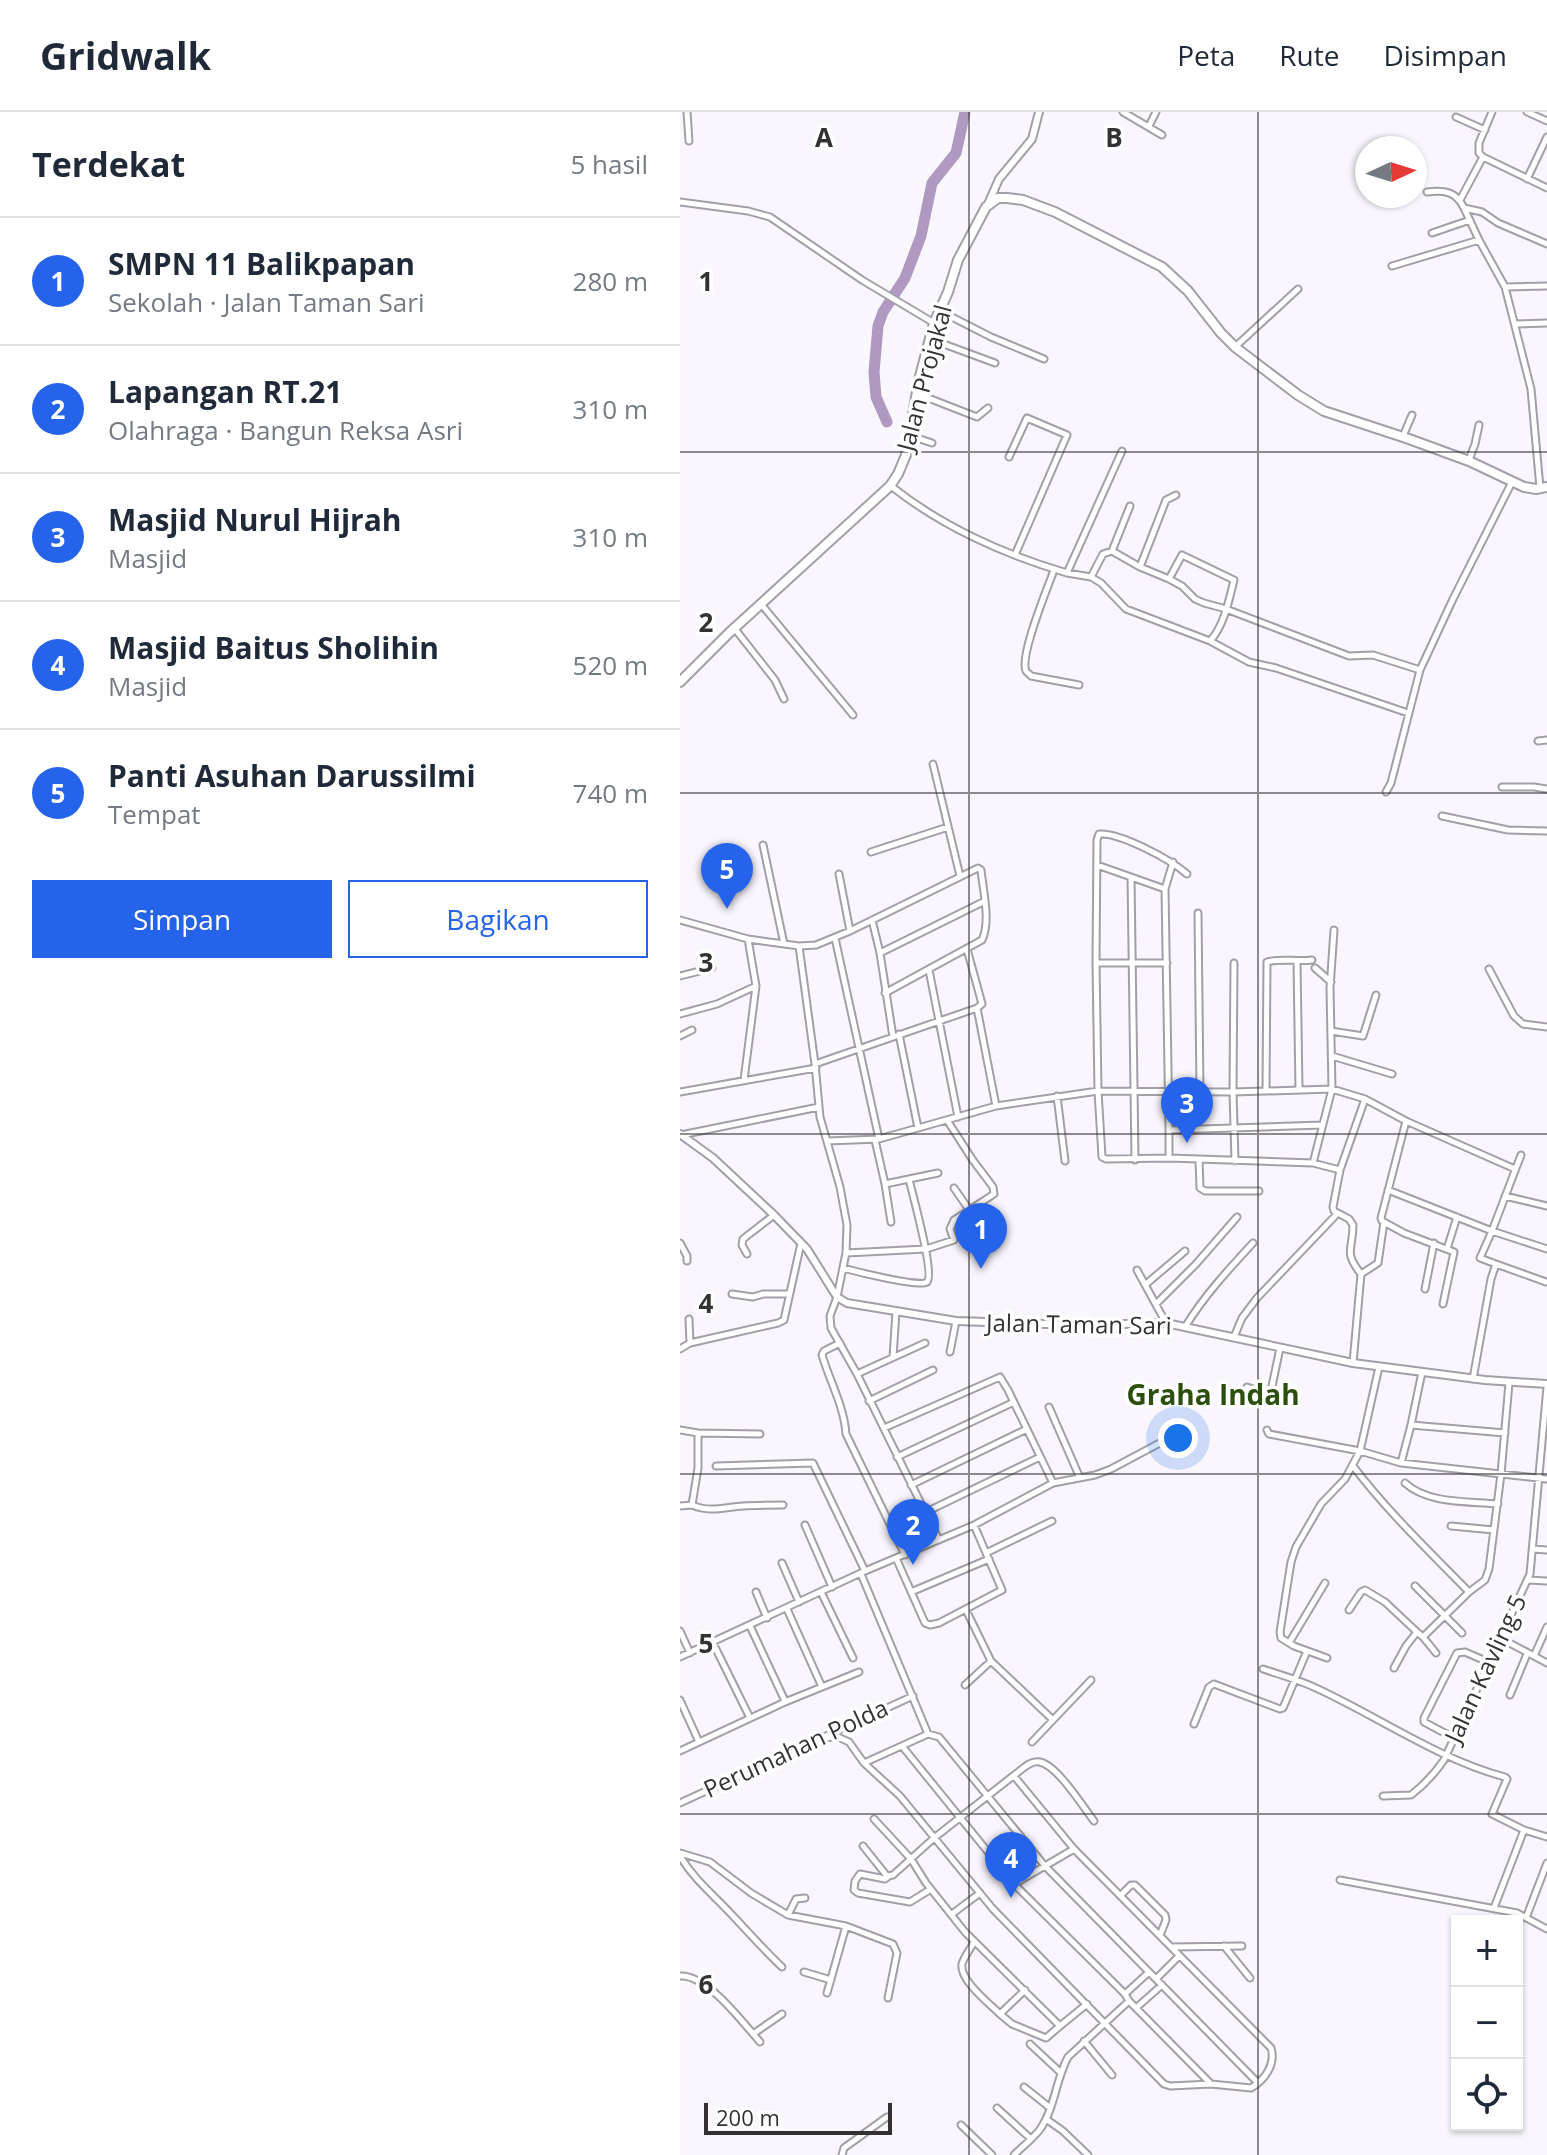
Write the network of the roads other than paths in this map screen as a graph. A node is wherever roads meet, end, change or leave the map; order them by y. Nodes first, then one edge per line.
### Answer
1 (687, 112) edge
2 (1039, 112) edge
3 (1123, 112) edge
4 (1156, 112) edge
5 (1492, 112) edge
6 (1527, 112) edge
7 (1456, 117) dead end
8 (1547, 121) edge
9 (1149, 126) junction
10 (1485, 130) junction
11 (1162, 135) dead end
12 (1547, 137) edge
13 (689, 141) dead end
14 (1483, 157) junction
15 (1527, 179) junction
16 (1547, 188) edge
17 (1427, 192) dead end
18 (1460, 200) junction
19 (680, 202) edge
20 (986, 207) junction
21 (1464, 208) junction
22 (1470, 220) junction
23 (1432, 233) dead end
24 (1479, 240) junction
25 (1547, 244) edge
26 (1392, 266) dead end
27 (1547, 286) edge
28 (1505, 287) junction
29 (1298, 289) dead end
30 (939, 311) junction
31 (934, 323) junction
32 (1547, 323) edge
33 (1515, 324) junction
34 (930, 339) junction
35 (1235, 347) junction
36 (1044, 359) dead end
37 (995, 363) dead end
38 (917, 394) junction
39 (988, 408) dead end
40 (1412, 415) dead end
41 (1479, 425) dead end
42 (911, 436) junction
43 (1402, 437) junction
44 (932, 443) dead end
45 (1122, 451) dead end
46 (1009, 457) dead end
47 (1469, 461) junction
48 (1512, 482) junction
49 (890, 486) junction
50 (1543, 488) edge
51 (1176, 495) dead end
52 (1130, 506) dead end
53 (1112, 551) junction
54 (1015, 555) junction
55 (1140, 567) junction
56 (1054, 570) junction
57 (1067, 573) junction
58 (1091, 577) junction
59 (1169, 579) junction
60 (761, 604) junction
61 (1226, 609) junction
62 (734, 628) junction
63 (1210, 641) junction
64 (1420, 670) junction
65 (680, 682) edge
66 (1079, 685) dead end
67 (784, 699) dead end
68 (1408, 713) junction
69 (853, 715) dead end
70 (1547, 740) edge
71 (1538, 741) dead end
72 (933, 764) dead end
73 (1502, 787) dead end
74 (1547, 789) edge
75 (1386, 792) dead end
76 (1442, 816) dead end
77 (948, 827) junction
78 (1547, 831) edge
79 (763, 845) dead end
80 (871, 852) dead end
81 (1173, 862) junction
82 (1097, 865) junction
83 (839, 874) dead end
84 (1187, 874) dead end
85 (960, 877) junction
86 (1131, 877) junction
87 (1165, 889) junction
88 (985, 901) junction
89 (1198, 913) dead end
90 (680, 920) edge
91 (872, 920) junction
92 (1334, 930) dead end
93 (850, 931) junction
94 (835, 938) junction
95 (748, 939) junction
96 (784, 944) junction
97 (799, 946) junction
98 (967, 949) junction
99 (880, 953) junction
100 (1312, 960) dead end
101 (1132, 962) junction
102 (1297, 962) junction
103 (1096, 963) junction
104 (1167, 963) junction
105 (1234, 963) dead end
106 (712, 968) dead end
107 (1315, 968) dead end
108 (1489, 969) dead end
109 (929, 970) junction
110 (680, 976) edge
111 (1331, 982) junction
112 (756, 986) junction
113 (885, 993) junction
114 (1376, 995) dead end
115 (977, 1008) junction
116 (680, 1014) edge
117 (938, 1022) junction
118 (1547, 1027) edge
119 (692, 1030) dead end
120 (1331, 1031) junction
121 (680, 1036) edge
122 (896, 1036) junction
123 (858, 1050) junction
124 (1332, 1056) junction
125 (816, 1066) junction
126 (1392, 1074) dead end
127 (744, 1080) junction
128 (1266, 1089) junction
129 (1299, 1089) junction
130 (1332, 1089) junction
131 (1098, 1091) junction
132 (1134, 1091) junction
133 (1169, 1091) junction
134 (1200, 1091) junction
135 (680, 1092) edge
136 (1233, 1092) junction
137 (1057, 1096) junction
138 (1365, 1099) junction
139 (996, 1106) junction
140 (819, 1107) junction
141 (958, 1117) junction
142 (947, 1120) junction
143 (1406, 1121) junction
144 (1322, 1125) junction
145 (1234, 1127) junction
146 (918, 1128) junction
147 (1169, 1130) junction
148 (680, 1134) edge
149 (877, 1139) junction
150 (827, 1141) junction
151 (1521, 1155) dead end
152 (1169, 1158) junction
153 (1135, 1160) junction
154 (1199, 1160) junction
155 (1065, 1161) dead end
156 (1235, 1161) junction
157 (1313, 1163) junction
158 (1515, 1169) junction
159 (1340, 1170) junction
160 (938, 1173) dead end
161 (909, 1179) junction
162 (885, 1184) junction
163 (954, 1188) dead end
164 (1388, 1190) junction
165 (1259, 1191) dead end
166 (1505, 1196) junction
167 (1547, 1206) edge
168 (971, 1209) junction
169 (1337, 1214) junction
170 (774, 1215) junction
171 (1237, 1217) dead end
172 (1457, 1217) junction
173 (891, 1222) dead end
174 (1384, 1222) junction
175 (979, 1224) dead end
176 (1492, 1231) junction
177 (680, 1243) edge
178 (801, 1243) junction
179 (1253, 1243) dead end
180 (1434, 1243) junction
181 (926, 1249) junction
182 (1447, 1249) junction
183 (1547, 1249) edge
184 (1185, 1251) dead end
185 (846, 1253) junction
186 (747, 1254) dead end
187 (687, 1261) dead end
188 (1496, 1264) junction
189 (843, 1268) junction
190 (1137, 1270) dead end
191 (1361, 1274) junction
192 (1546, 1282) edge
193 (1145, 1285) junction
194 (1425, 1289) dead end
195 (732, 1294) dead end
196 (789, 1294) junction
197 (837, 1297) junction
198 (1157, 1303) junction
199 (1443, 1304) dead end
200 (896, 1312) junction
201 (689, 1319) dead end
202 (956, 1321) junction
203 (1166, 1323) junction
204 (1185, 1327) junction
205 (1234, 1337) junction
206 (690, 1343) junction
207 (840, 1343) junction
208 (925, 1343) dead end
209 (1280, 1348) junction
210 (680, 1349) edge
211 (950, 1352) dead end
212 (893, 1357) junction
213 (1353, 1363) junction
214 (1379, 1367) junction
215 (933, 1370) dead end
216 (1422, 1372) junction
217 (857, 1374) junction
218 (1473, 1379) junction
219 (1509, 1383) junction
220 (1547, 1386) edge
221 (1247, 1387) dead end
222 (869, 1401) junction
223 (1014, 1402) junction
224 (1049, 1407) dead end
225 (1411, 1425) junction
226 (884, 1428) junction
227 (1027, 1429) junction
228 (1186, 1429) dead end
229 (680, 1430) edge
230 (1267, 1430) dead end
231 (698, 1433) junction
232 (1505, 1433) junction
233 (760, 1434) dead end
234 (1545, 1437) edge
235 (1360, 1451) junction
236 (897, 1457) junction
237 (1040, 1457) junction
238 (1401, 1463) junction
239 (716, 1466) dead end
240 (1353, 1466) junction
241 (1501, 1474) junction
242 (1080, 1478) junction
243 (1539, 1478) junction
244 (1547, 1479) edge
245 (1053, 1483) junction
246 (1405, 1483) dead end
247 (911, 1485) junction
248 (1498, 1504) junction
249 (692, 1505) junction
250 (783, 1505) dead end
251 (680, 1506) edge
252 (926, 1512) junction
253 (1536, 1512) junction
254 (1547, 1513) edge
255 (1052, 1521) dead end
256 (805, 1525) dead end
257 (974, 1525) junction
258 (1451, 1526) dead end
259 (1494, 1530) junction
260 (939, 1540) junction
261 (1533, 1549) junction
262 (1547, 1550) edge
263 (905, 1555) junction
264 (988, 1556) junction
265 (896, 1558) junction
266 (782, 1563) dead end
267 (863, 1572) junction
268 (1528, 1580) junction
269 (1547, 1581) edge
270 (1325, 1583) dead end
271 (1415, 1586) dead end
272 (832, 1587) junction
273 (756, 1592) dead end
274 (821, 1592) junction
275 (911, 1592) junction
276 (1469, 1592) junction
277 (799, 1602) junction
278 (787, 1609) junction
279 (966, 1610) junction
280 (1349, 1610) dead end
281 (1444, 1615) junction
282 (767, 1618) junction
283 (750, 1626) junction
284 (1547, 1627) edge
285 (680, 1631) edge
286 (1462, 1633) dead end
287 (1420, 1635) junction
288 (1500, 1638) junction
289 (713, 1643) junction
290 (1289, 1643) junction
291 (1307, 1651) junction
292 (690, 1653) junction
293 (1436, 1653) dead end
294 (1531, 1655) junction
295 (680, 1657) edge
296 (853, 1658) dead end
297 (1327, 1658) dead end
298 (991, 1661) junction
299 (1488, 1662) junction
300 (1547, 1663) edge
301 (1394, 1668) dead end
302 (1263, 1669) dead end
303 (859, 1672) dead end
304 (1294, 1679) junction
305 (1091, 1680) dead end
306 (965, 1685) dead end
307 (822, 1687) junction
308 (1510, 1695) dead end
309 (913, 1696) junction
310 (680, 1700) edge
311 (785, 1702) junction
312 (750, 1718) junction
313 (1053, 1720) junction
314 (1194, 1724) dead end
315 (849, 1725) junction
316 (928, 1734) junction
317 (818, 1738) junction
318 (1454, 1738) junction
319 (699, 1742) junction
320 (849, 1742) junction
321 (1032, 1742) dead end
322 (902, 1746) junction
323 (680, 1751) edge
324 (1445, 1757) junction
325 (864, 1763) junction
326 (1014, 1776) junction
327 (988, 1796) junction
328 (1383, 1796) dead end
329 (680, 1803) edge
330 (960, 1818) junction
331 (874, 1819) dead end
332 (1094, 1821) dead end
333 (1524, 1830) junction
334 (1547, 1837) edge
335 (934, 1838) junction
336 (863, 1846) dead end
337 (1074, 1849) junction
338 (680, 1855) edge
339 (911, 1859) junction
340 (1547, 1863) edge
341 (1045, 1866) junction
342 (889, 1876) junction
343 (1340, 1880) dead end
344 (1014, 1884) junction
345 (931, 1889) junction
346 (980, 1893) junction
347 (1121, 1895) junction
348 (805, 1898) dead end
349 (1494, 1908) junction
350 (952, 1914) junction
351 (788, 1915) junction
352 (1526, 1918) junction
353 (846, 1926) junction
354 (1547, 1929) edge
355 (1159, 1935) junction
356 (974, 1942) junction
357 (1224, 1946) junction
358 (1242, 1946) dead end
359 (1171, 1947) junction
360 (1179, 1956) junction
361 (782, 1967) dead end
362 (804, 1972) dead end
363 (1149, 1972) junction
364 (680, 1976) edge
365 (1250, 1978) dead end
366 (1156, 1979) junction
367 (831, 1980) junction
368 (1162, 1985) junction
369 (1025, 1990) junction
370 (827, 1993) dead end
371 (888, 1998) dead end
372 (1127, 1998) junction
373 (1087, 2004) junction
374 (1136, 2008) junction
375 (782, 2014) dead end
376 (1000, 2014) junction
377 (1104, 2024) junction
378 (1060, 2026) junction
379 (753, 2034) junction
380 (1084, 2041) junction
381 (760, 2042) dead end
382 (1030, 2044) dead end
383 (1061, 2073) junction
384 (1112, 2075) dead end
385 (1258, 2083) junction
386 (1211, 2084) junction
387 (1024, 2087) dead end
388 (1049, 2107) junction
389 (997, 2108) dead end
390 (887, 2117) dead end
391 (1046, 2119) junction
392 (961, 2125) dead end
393 (1031, 2139) junction
394 (842, 2155) edge
395 (992, 2155) edge
396 (1014, 2155) edge
397 (1088, 2155) edge

1 - 13 street
2 - 20 street
3 - 9 street
4 - 9 street
5 - 10 street
6 - 8 street
7 - 10 street
9 - 11 street
10 - 14 street
12 - 15 street
14 - 15 street
14 - 18 street
15 - 16 street
17 - 18 street
18 - 21 street
19 - 31 street
20 - 30 main road, Jalan Projakal
20 - 35 main road
21 - 22 street
21 - 25 street
22 - 23 street
22 - 24 street
24 - 26 street
24 - 28 street
27 - 28 street
28 - 33 street
29 - 35 street
30 - 31 main road, Jalan Projakal
30 - 36 street
31 - 34 main road, Jalan Projakal
32 - 33 street
33 - 50 street
34 - 37 street
34 - 38 main road, Jalan Projakal
35 - 43 main road
38 - 39 street
38 - 42 main road, Jalan Projakal
40 - 43 street
41 - 47 street
42 - 44 street
42 - 49 main road, Jalan Projakal
43 - 47 main road
45 - 57 street
46 - 54 street
47 - 48 main road
48 - 50 main road
48 - 64 street
49 - 54 street
49 - 60 main road, Jalan Projakal
51 - 55 street
52 - 53 street
53 - 55 street
53 - 58 street
54 - 56 street
55 - 59 street
56 - 57 street
56 - 66 street
57 - 58 street
58 - 63 street
59 - 61 street
59 - 61 street
60 - 62 main road, Jalan Projakal
60 - 69 street
61 - 63 street
61 - 64 street
62 - 65 main road, Jalan Projakal
62 - 67 street
63 - 68 street
64 - 68 street
68 - 75 street
70 - 71 street
72 - 77 street
73 - 74 street
76 - 78 street
77 - 80 street
77 - 85 street
79 - 96 street
81 - 82 street
81 - 84 street
81 - 87 street
82 - 86 street
82 - 103 street
83 - 93 street
85 - 88 street
85 - 91 street
86 - 87 street
86 - 101 street
87 - 104 street
88 - 98 street
88 - 99 street
89 - 134 street
90 - 95 street
91 - 93 street
91 - 99 street
92 - 111 street
93 - 94 street
94 - 97 street
94 - 123 street
95 - 96 street
95 - 112 street
96 - 97 street
97 - 125 street
98 - 109 street
98 - 115 street
99 - 113 street
100 - 102 street
101 - 103 street
101 - 104 street
101 - 132 street
102 - 128 street
102 - 129 street
103 - 131 street
104 - 133 street
105 - 136 street
106 - 110 street
107 - 111 street
108 - 118 street
109 - 113 street
109 - 117 street
111 - 120 street
112 - 116 street
112 - 127 street
113 - 122 street
114 - 120 street
115 - 117 street
115 - 139 street
117 - 122 street
117 - 141 street
119 - 121 street
120 - 124 street
122 - 123 street
122 - 146 street
123 - 125 street
123 - 149 street
124 - 126 street
124 - 130 street
125 - 127 street
125 - 140 street
127 - 135 street
128 - 129 street
128 - 136 street
129 - 130 street
130 - 138 street
130 - 144 street
131 - 132 street
131 - 137 street
131 - 153 street
132 - 133 street
132 - 153 street
133 - 134 street
133 - 147 street
134 - 136 street
136 - 145 street
137 - 139 street
137 - 155 street
138 - 143 street
138 - 159 street
139 - 141 street
140 - 148 street
140 - 150 street
141 - 142 street
142 - 146 street
142 - 168 street
143 - 158 street
143 - 164 street
144 - 145 street
144 - 157 street
145 - 147 street
145 - 156 street
146 - 149 street
147 - 152 street
148 - 170 street
149 - 150 street
149 - 162 street
150 - 185 street
151 - 158 street
152 - 153 street
152 - 154 street
154 - 156 street
154 - 165 street
156 - 157 street
157 - 159 street
158 - 166 street
159 - 169 street
160 - 161 street
161 - 162 street
161 - 181 street
162 - 173 street
163 - 168 street
164 - 172 street
164 - 174 street
166 - 167 street
166 - 176 street
168 - 175 street
168 - 181 street
169 - 191 street
169 - 205 street
170 - 178 street
170 - 186 street
171 - 198 street
172 - 176 street
172 - 182 street
174 - 180 street
174 - 191 street
176 - 183 street
176 - 188 street
177 - 187 street
178 - 196 street
178 - 197 street
179 - 204 street
180 - 182 street
180 - 194 street
181 - 185 street
181 - 189 street
182 - 199 street
184 - 193 street
185 - 189 street
188 - 192 street
188 - 218 street
189 - 197 street
190 - 193 street
191 - 213 street
193 - 198 street
195 - 196 street
196 - 206 street
197 - 200 street, Jalan Taman Sari
197 - 207 street
198 - 203 street
200 - 202 street, Jalan Taman Sari
200 - 212 street
201 - 206 street
202 - 203 street, Jalan Taman Sari
202 - 211 street
203 - 204 street, Jalan Taman Sari
204 - 205 street, Jalan Taman Sari
205 - 209 street, Jalan Taman Sari
206 - 210 street
207 - 217 street
207 - 263 street
208 - 212 street
209 - 213 street, Jalan Taman Sari
209 - 221 street
212 - 217 street
213 - 214 street, Jalan Taman Sari
214 - 216 street, Jalan Taman Sari
214 - 235 street
215 - 222 street
216 - 218 street, Jalan Taman Sari
216 - 225 street
217 - 222 street
218 - 219 street, Jalan Taman Sari
219 - 220 street, Jalan Taman Sari
219 - 232 street
220 - 234 street, Jalan Kavling 5
222 - 226 street
223 - 226 street
223 - 227 street
223 - 236 street
224 - 242 street
225 - 232 street
225 - 238 street
226 - 236 street
227 - 237 street
227 - 247 street
228 - 242 street
229 - 231 street
230 - 235 street
231 - 233 street
231 - 249 street
232 - 241 street
234 - 243 street, Jalan Kavling 5
235 - 238 street
235 - 240 street
236 - 247 street
237 - 245 street
237 - 252 street
238 - 241 street
239 - 267 street
240 - 276 street
240 - 290 street
241 - 243 street
241 - 248 street
242 - 245 street
243 - 244 street
243 - 253 street, Jalan Kavling 5
245 - 257 street
246 - 248 street
247 - 252 street
248 - 259 street
249 - 250 street
249 - 251 street
252 - 260 street
253 - 254 street
253 - 261 street, Jalan Kavling 5
255 - 264 street
256 - 272 street
257 - 260 street
257 - 264 street
258 - 259 street
259 - 276 street
260 - 263 street
261 - 262 street
261 - 268 street, Jalan Kavling 5
263 - 265 street
264 - 275 street
264 - 279 street
265 - 267 street
265 - 275 street
266 - 277 street
267 - 272 street
267 - 309 street
268 - 269 street
268 - 288 street, Jalan Kavling 5
270 - 290 street
271 - 281 street
272 - 274 street
273 - 282 street
274 - 277 street
274 - 296 street
275 - 279 street
276 - 281 street
277 - 278 street
278 - 282 street
278 - 307 street
279 - 298 street
280 - 287 street
281 - 286 street
281 - 287 street
282 - 283 street
283 - 289 street
283 - 311 street
284 - 294 street
285 - 292 street
287 - 293 street
287 - 301 street
288 - 294 street
288 - 299 street, Jalan Kavling 5
289 - 292 street
289 - 312 street
290 - 291 street
291 - 297 street
291 - 304 street
292 - 295 street
294 - 300 street
294 - 308 street
298 - 306 street
298 - 313 street
299 - 318 street, Jalan Kavling 5
299 - 318 street
302 - 304 street
303 - 307 street
304 - 314 street
304 - 324 street
305 - 313 street
307 - 311 street
309 - 315 street, Perumahan Polda
309 - 316 street
310 - 319 street
311 - 312 street
312 - 319 street
313 - 321 street
315 - 317 street, Perumahan Polda
315 - 320 street
316 - 322 street
316 - 327 street
317 - 320 street
317 - 329 street, Perumahan Polda
318 - 324 street, Jalan Kavling 5
319 - 323 street
320 - 325 street
322 - 325 street
322 - 330 street
324 - 328 street, Jalan Kavling 5
324 - 333 street
325 - 335 street
326 - 327 street
326 - 332 street
326 - 337 street
327 - 330 street
327 - 341 street
330 - 335 street
330 - 344 street
331 - 339 street
333 - 334 street
333 - 349 street
335 - 339 street
335 - 346 street
336 - 342 street
337 - 341 street
337 - 347 street
338 - 351 street
338 - 361 street
339 - 342 street
339 - 345 street
340 - 352 street
341 - 344 street
341 - 363 street
342 - 345 street
343 - 349 street
344 - 372 street
345 - 350 street
346 - 350 street
346 - 373 street
347 - 355 street
347 - 355 street
348 - 351 street
349 - 352 street
350 - 356 street
351 - 353 street
352 - 354 street
353 - 367 street
353 - 371 street
355 - 359 street
356 - 369 street
356 - 376 street
357 - 358 street
357 - 359 street
357 - 365 street
359 - 360 street
360 - 366 street
360 - 385 street
362 - 367 street
363 - 366 street
363 - 372 street
364 - 379 street
366 - 368 street
367 - 370 street
368 - 374 street
368 - 385 street
369 - 376 street
369 - 378 street
372 - 374 street
372 - 377 street
373 - 377 street
373 - 378 street
374 - 386 street
375 - 379 street
376 - 378 street
377 - 380 street
377 - 386 street
379 - 381 street
380 - 383 street
380 - 384 street
382 - 383 street
383 - 388 street
385 - 386 street
387 - 388 street
388 - 391 street
389 - 393 street
390 - 394 street
391 - 393 street
391 - 397 street
392 - 395 street
393 - 396 street

